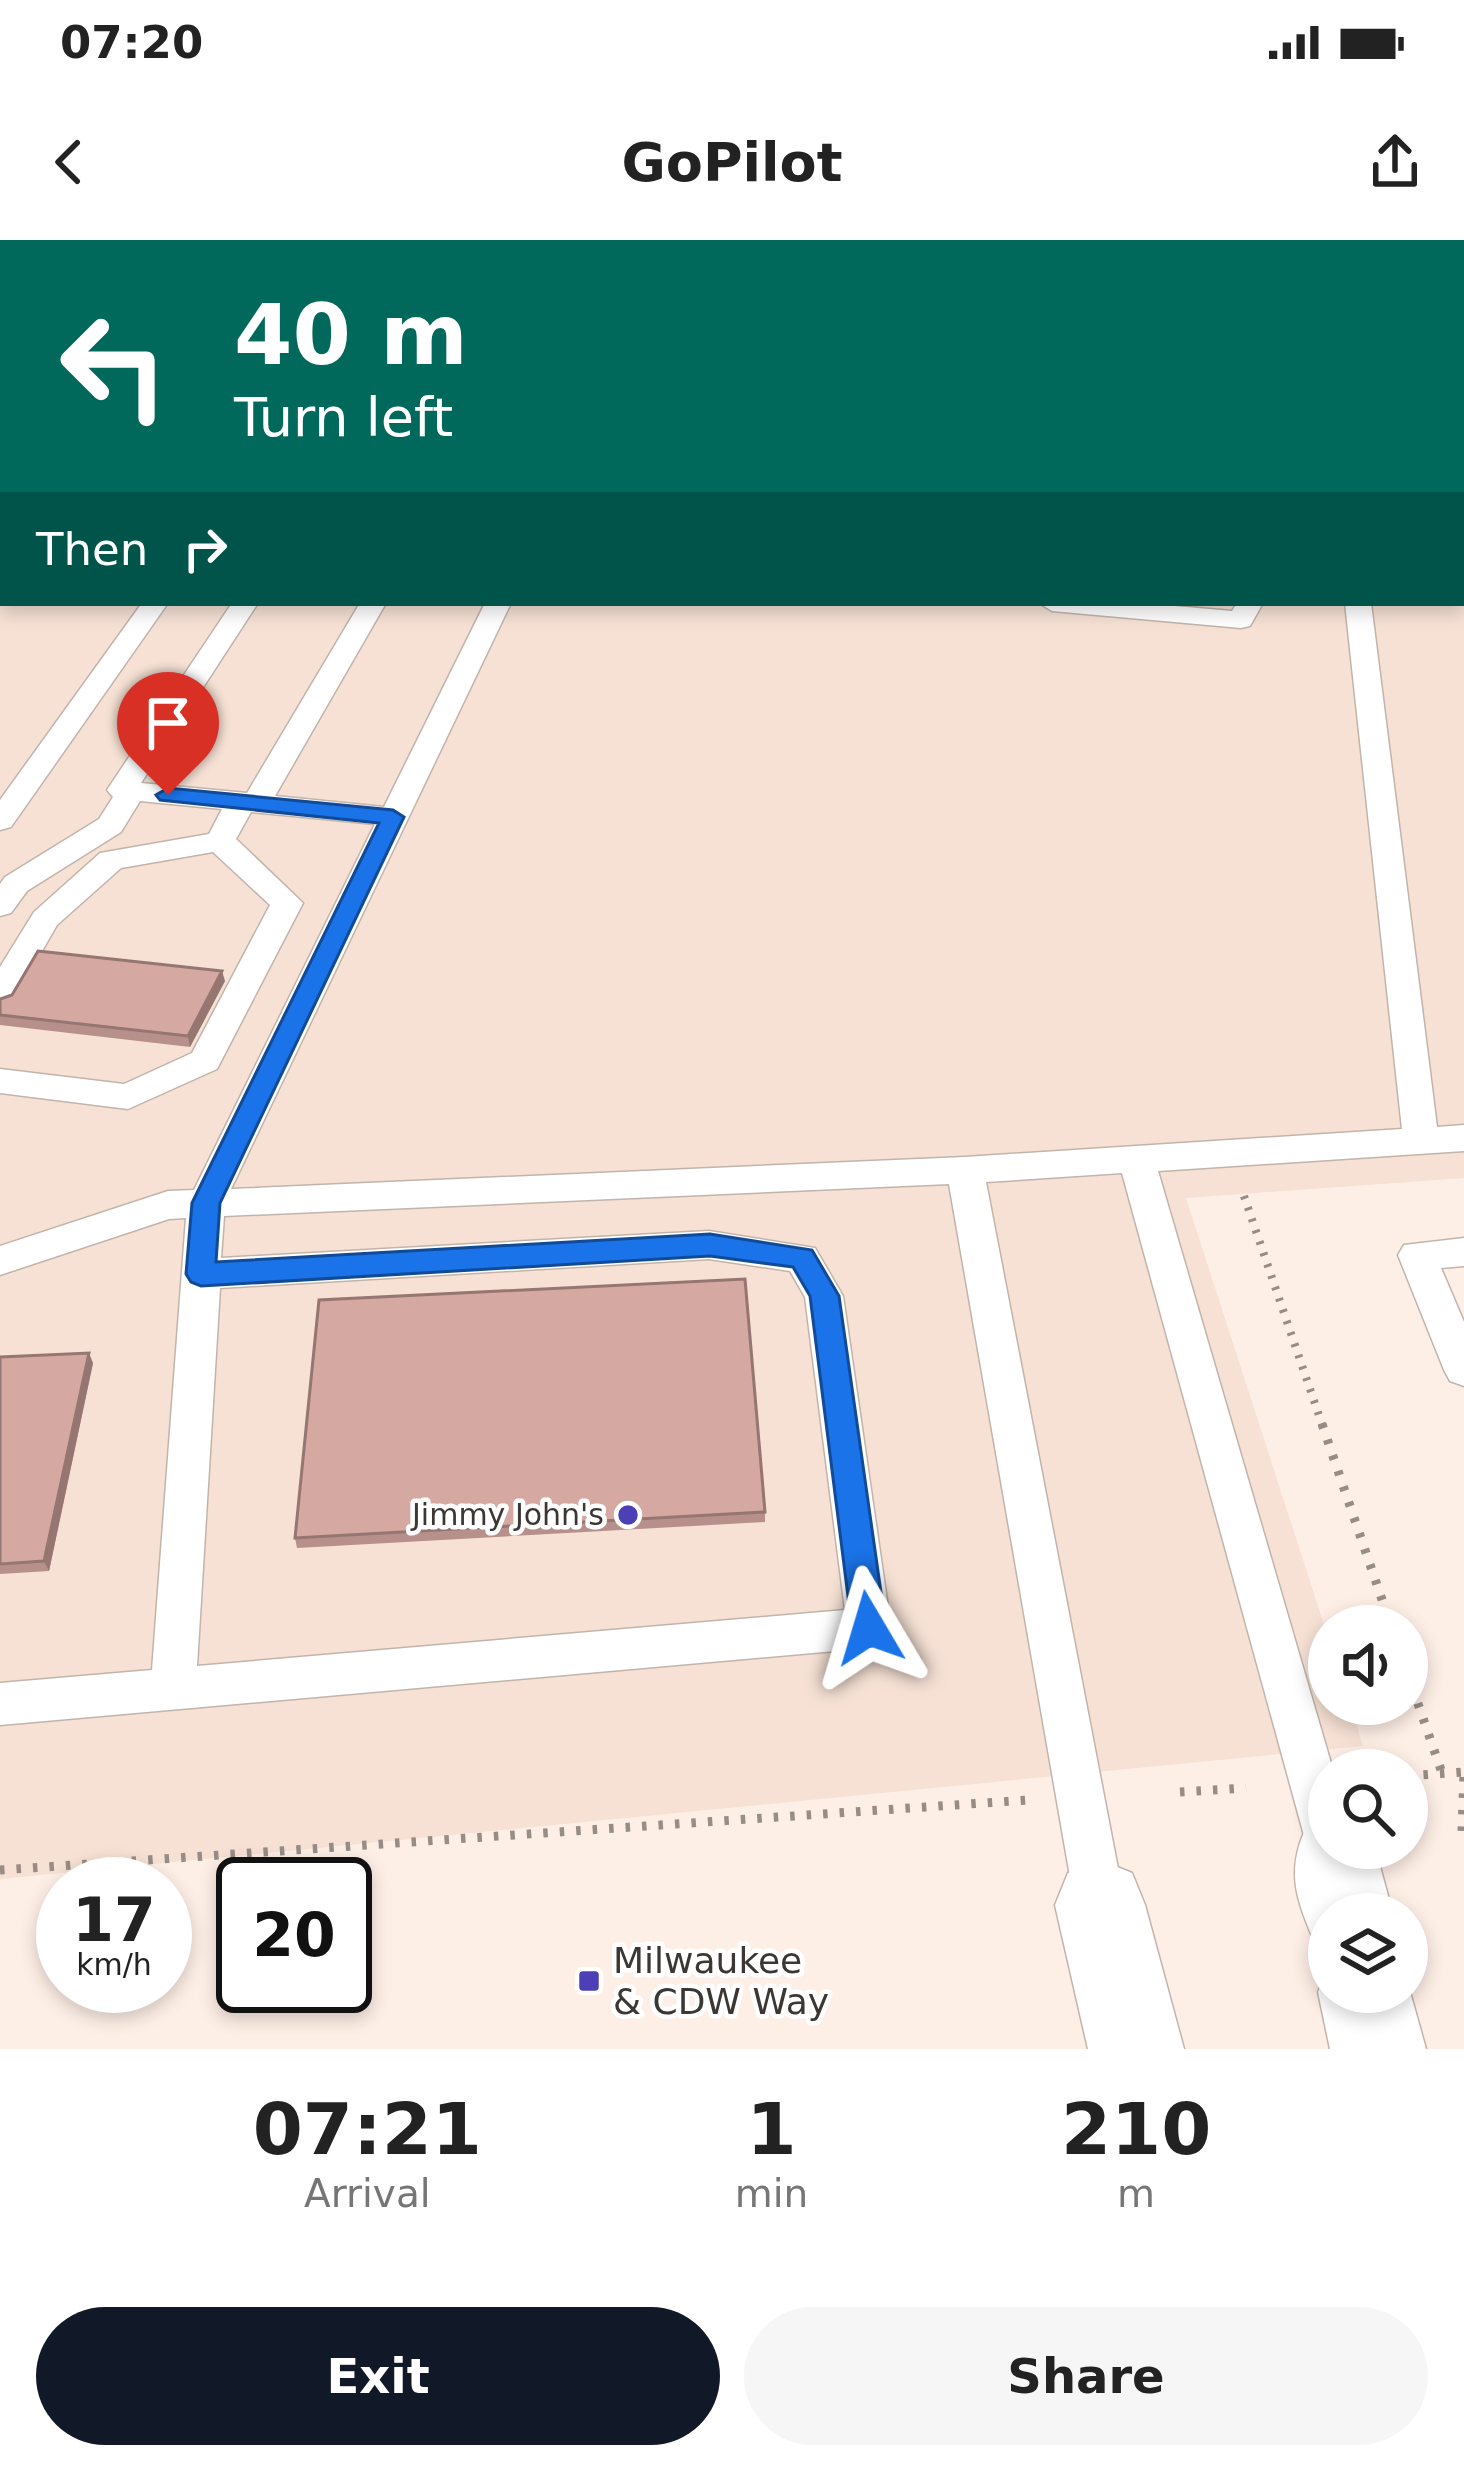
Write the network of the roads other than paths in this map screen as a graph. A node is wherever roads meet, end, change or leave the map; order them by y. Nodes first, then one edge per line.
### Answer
1 (153, 606) edge
2 (243, 606) edge
3 (371, 606) edge
4 (497, 606) edge
5 (1148, 606) edge
6 (1358, 606) edge
7 (1244, 609) edge
8 (131, 791) junction
9 (249, 803) junction
10 (393, 817) junction
11 (0, 821) edge
12 (220, 841) junction
13 (0, 906) edge
14 (0, 995) edge
15 (0, 1081) edge
16 (1464, 1138) edge
17 (1420, 1141) junction
18 (1136, 1158) junction
19 (965, 1170) junction
20 (206, 1203) junction
21 (1464, 1252) edge
22 (0, 1261) edge
23 (201, 1274) junction
24 (1464, 1370) edge
25 (173, 1690) junction
26 (0, 1704) edge
27 (1308, 1766) edge
28 (1100, 1905) joint
29 (1370, 2013) edge
30 (1136, 2049) edge
31 (1378, 2049) edge

1 - 11 lane
2 - 8 lane
3 - 9 lane
4 - 10 lane
5 - 7 lane
6 - 17 lane
8 - 9 lane
8 - 13 lane
9 - 10 lane
9 - 12 lane
10 - 20 lane
12 - 14 lane
12 - 15 lane
16 - 17 lane
17 - 18 lane
18 - 19 lane
18 - 27 lane
19 - 20 lane
19 - 28 lane
20 - 22 lane
20 - 23 lane
21 - 24 lane
23 - 25 lane
23 - 25 lane
25 - 26 lane
28 - 30 street
29 - 31 street

